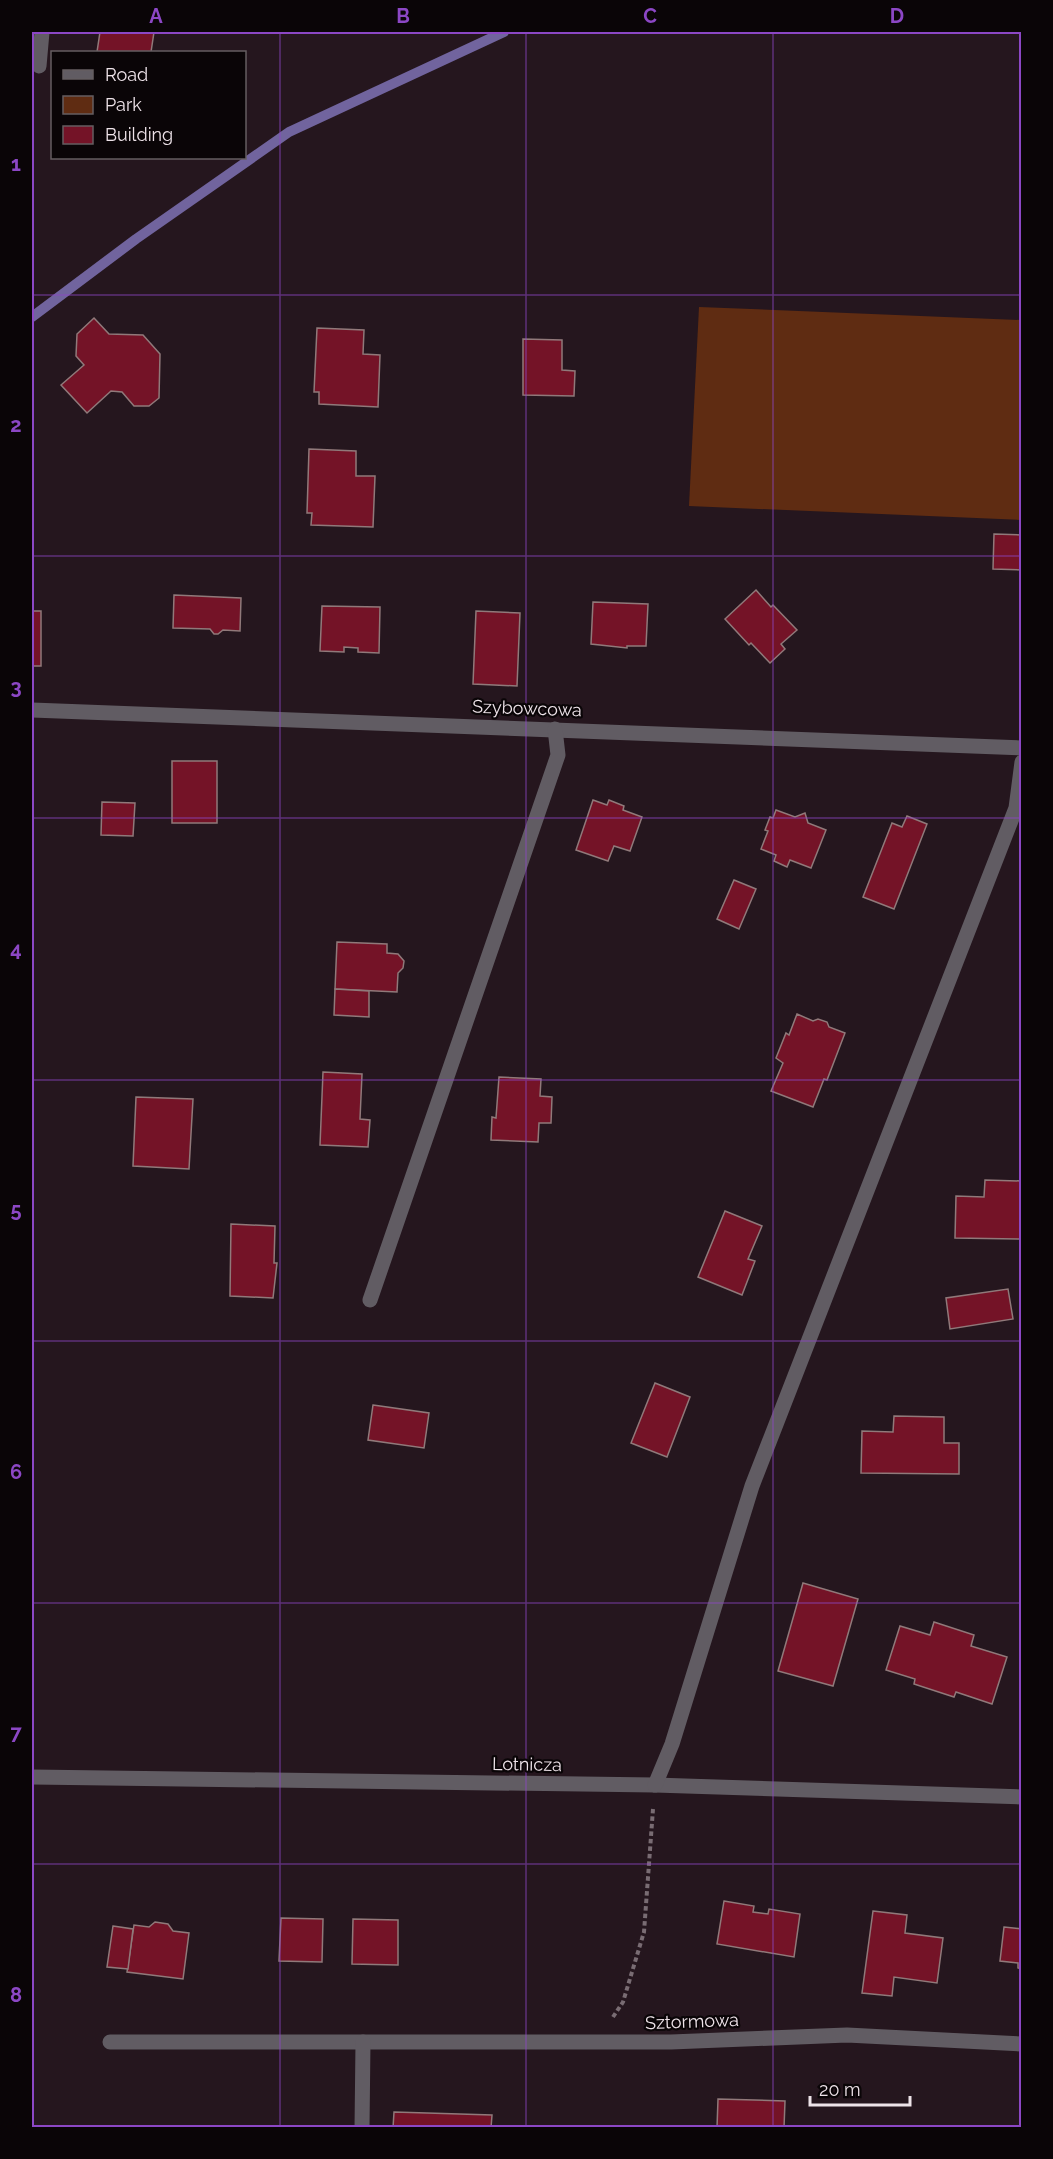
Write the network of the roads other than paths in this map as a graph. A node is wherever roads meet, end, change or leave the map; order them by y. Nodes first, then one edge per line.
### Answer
1 (42, 32) edge
2 (39, 66) dead end
3 (32, 710) edge
4 (555, 729) junction
5 (1022, 748) edge
6 (1022, 762) edge
7 (370, 1300) dead end
8 (32, 1777) edge
9 (654, 1785) junction
10 (1022, 1797) edge
11 (110, 2042) dead end
12 (363, 2042) junction
13 (1022, 2044) edge
14 (362, 2127) edge

1 - 2 street
3 - 4 street, Szybowcowa
4 - 5 street, Szybowcowa
4 - 7 street
6 - 9 street
8 - 9 street, Lotnicza
9 - 10 street, Lotnicza
11 - 12 street, Sztormowa
12 - 13 street, Sztormowa
12 - 14 street

